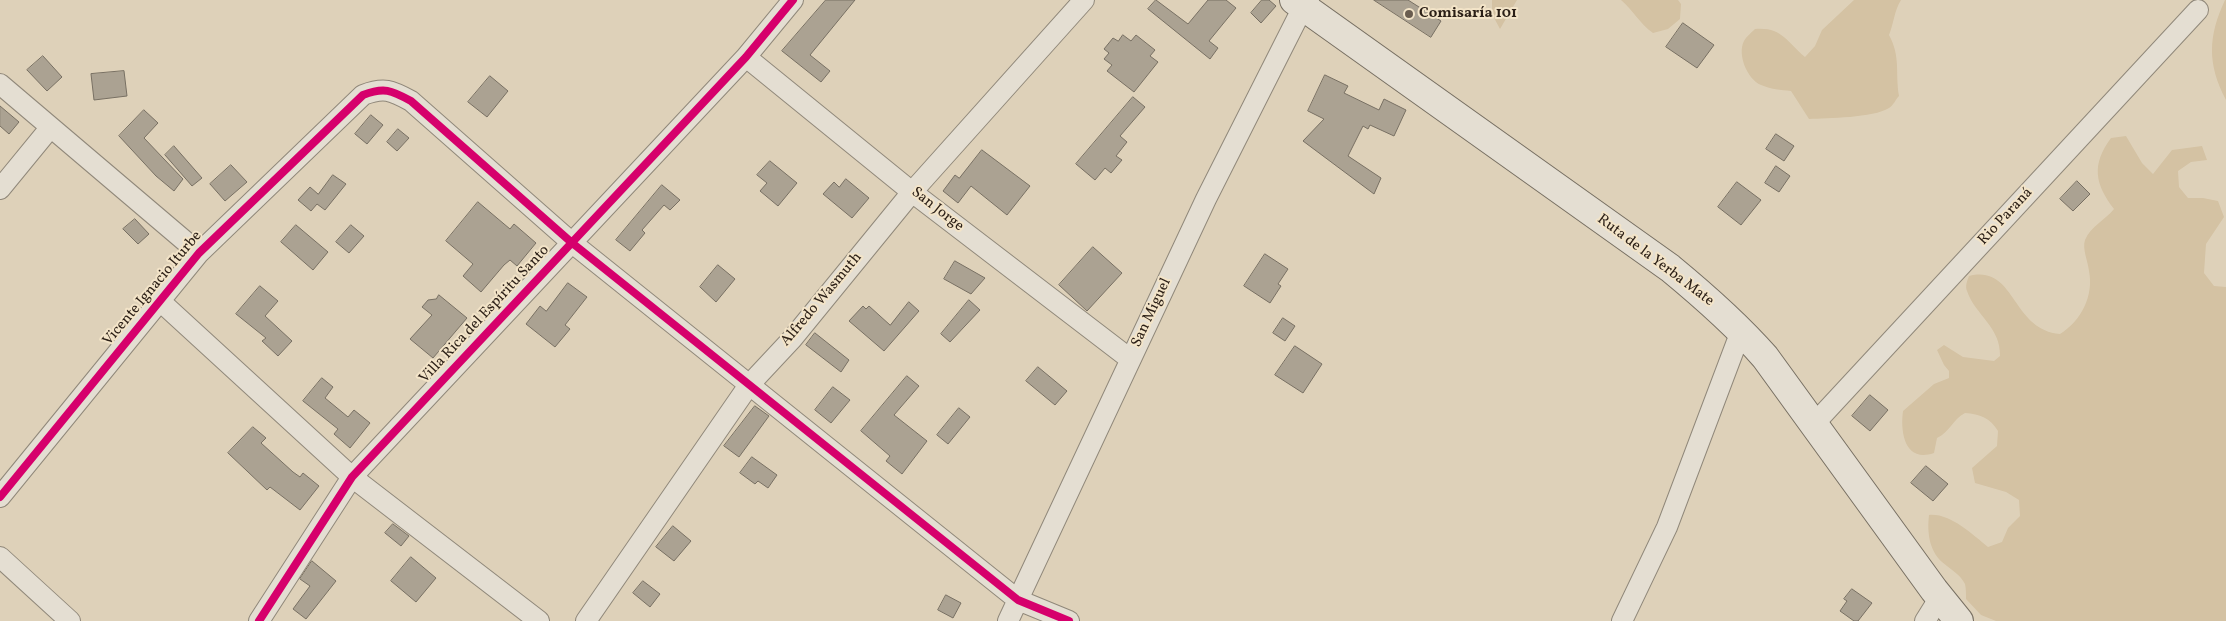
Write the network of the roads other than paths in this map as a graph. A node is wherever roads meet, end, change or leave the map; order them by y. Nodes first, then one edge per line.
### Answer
1 (793, 0) edge
2 (1084, 0) edge
3 (1302, 2) edge
4 (2198, 10) dead end
5 (746, 57) junction
6 (0, 84) edge
7 (50, 128) junction
8 (0, 189) edge
9 (912, 192) junction
10 (572, 242) junction
11 (199, 253) junction
12 (160, 301) junction
13 (1741, 330) junction
14 (1130, 359) junction
15 (748, 385) junction
16 (1814, 424) junction
17 (352, 478) junction
18 (0, 497) edge
19 (0, 557) edge
20 (1940, 597) junction
21 (1018, 600) junction
22 (70, 621) edge
23 (258, 621) edge
24 (539, 621) edge
25 (586, 621) edge
26 (1008, 621) edge
27 (1069, 621) edge
28 (1622, 621) edge
29 (1925, 621) edge
30 (1959, 621) edge

1 - 5 street, Villa Rica del Espíritu Santo
2 - 9 street, Alfredo Wasmuth
3 - 13 main road, Ruta de la Yerba Mate
3 - 14 street, San Miguel
4 - 16 street, Rio Paraná
5 - 9 street, San Jorge
5 - 10 street, Villa Rica del Espíritu Santo
6 - 7 street
7 - 8 street
7 - 11 street
9 - 14 street, San Jorge
9 - 15 street, Alfredo Wasmuth
10 - 11 street, Vicente Ignacio Iturbe
10 - 15 street
10 - 17 street, Villa Rica del Espíritu Santo
11 - 12 street, Vicente Ignacio Iturbe
12 - 17 street
12 - 18 street, Vicente Ignacio Iturbe
13 - 16 main road, Ruta de la Yerba Mate
13 - 28 street
14 - 21 street, San Miguel
15 - 21 street
15 - 25 street, Alfredo Wasmuth
16 - 20 main road, Ruta de la Yerba Mate
17 - 23 street, Villa Rica del Espíritu Santo
17 - 24 street
19 - 22 street
20 - 29 street
20 - 30 main road, Ruta de la Yerba Mate
21 - 26 street, San Miguel
21 - 27 street

